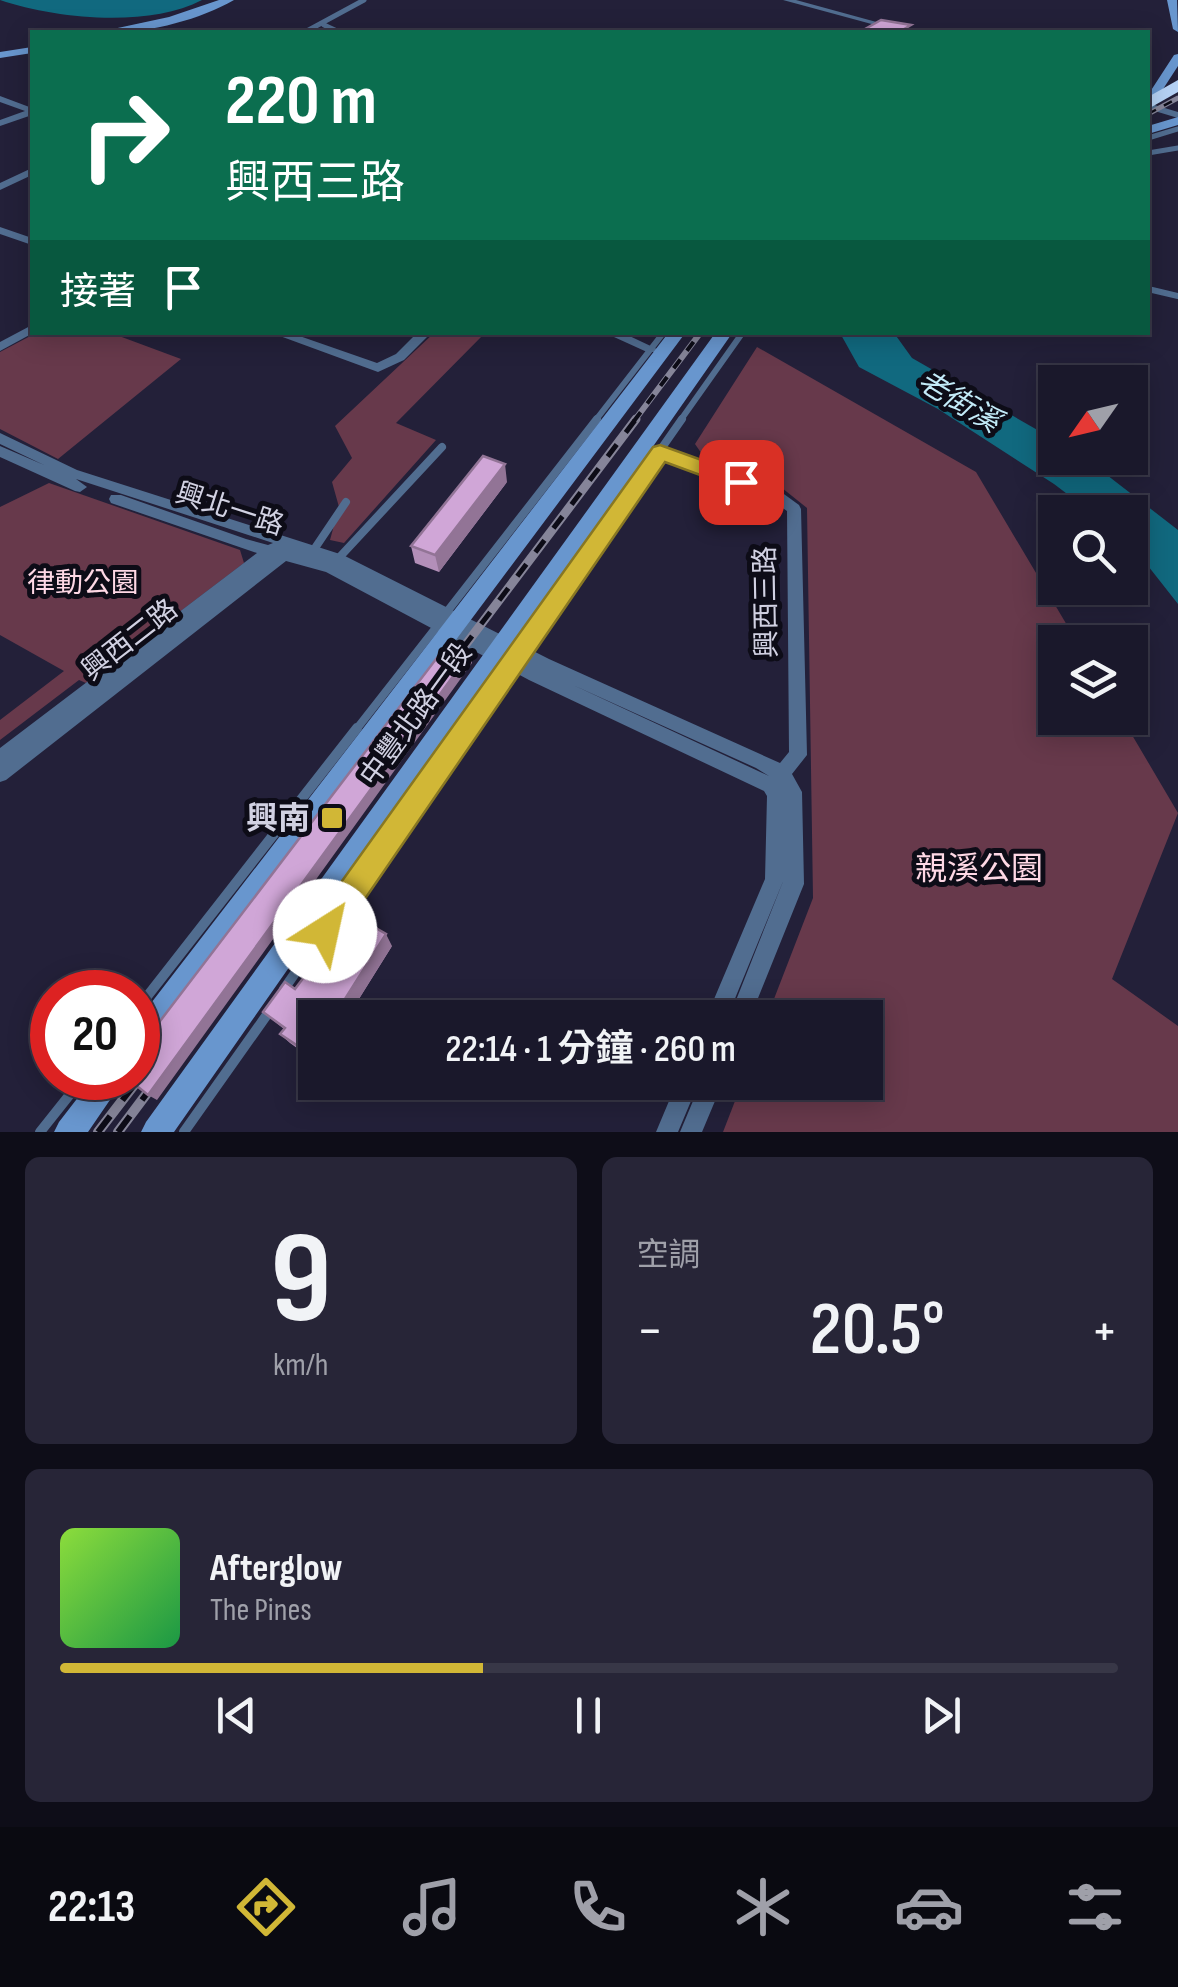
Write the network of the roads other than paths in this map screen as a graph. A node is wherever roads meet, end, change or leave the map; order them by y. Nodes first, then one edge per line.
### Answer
1 (229, 0) edge
2 (244, 0) edge
3 (364, 0) edge
4 (787, 0) edge
5 (1172, 0) edge
6 (324, 26) junction
7 (1178, 29) edge
8 (115, 30) edge
9 (145, 30) edge
10 (311, 30) edge
11 (334, 30) edge
12 (901, 30) edge
13 (30, 47) edge
14 (0, 53) edge
15 (1178, 57) edge
16 (1178, 85) edge
17 (0, 99) edge
18 (1150, 101) edge
19 (1150, 103) edge
20 (1150, 105) edge
21 (30, 111) edge
22 (30, 113) edge
23 (1178, 118) edge
24 (0, 123) edge
25 (1150, 129) edge
26 (1178, 129) edge
27 (1150, 137) edge
28 (1178, 148) edge
29 (1150, 153) edge
30 (30, 172) edge
31 (0, 187) edge
32 (0, 230) edge
33 (30, 241) edge
34 (1150, 289) edge
35 (1178, 296) edge
36 (30, 327) edge
37 (284, 335) edge
38 (423, 335) edge
39 (616, 335) edge
40 (662, 335) edge
41 (676, 335) edge
42 (723, 335) edge
43 (741, 335) edge
44 (0, 343) edge
45 (651, 349) junction
46 (0, 438) edge
47 (442, 447) dead end
48 (0, 451) edge
49 (660, 452) junction
50 (346, 502) dead end
51 (280, 550) junction
52 (313, 551) junction
53 (334, 563) junction
54 (450, 621) junction
55 (508, 654) junction
56 (0, 758) edge
57 (0, 774) edge
58 (776, 780) junction
59 (160, 981) edge
60 (724, 1000) edge
61 (746, 1000) edge
62 (160, 1012) edge
63 (65, 1100) edge
64 (93, 1100) edge
65 (680, 1100) edge
66 (704, 1100) edge
67 (40, 1132) edge
68 (69, 1132) edge
69 (156, 1132) edge
70 (184, 1132) edge
71 (667, 1132) edge
72 (691, 1132) edge

1 - 8 main road
2 - 9 main road
3 - 6 lane
4 - 12 street
5 - 7 main road
6 - 10 lane
6 - 11 lane
13 - 14 main road
15 - 18 main road
16 - 19 highway
17 - 21 street
20 - 23 street
22 - 24 street
23 - 25 main road
26 - 27 lane
28 - 29 lane
30 - 31 street
32 - 33 street
34 - 35 lane
36 - 44 street
37 - 38 street
39 - 45 street
40 - 45 lane, 中豐北路一段
41 - 54 main road, 中豐北路一段
42 - 55 main road, 中豐北路一段
43 - 49 lane, 中豐北路一段
45 - 54 lane, 中豐北路一段
46 - 51 street
47 - 53 lane
48 - 51 street, 興北一路
49 - 55 lane, 中豐北路一段
49 - 58 street, 興西三路
50 - 52 lane
51 - 52 street
51 - 53 street, 興北一路
51 - 56 street
51 - 57 street, 興西二路
52 - 53 street
53 - 54 street
54 - 55 street
54 - 59 lane, 中豐北路一段
54 - 62 main road, 中豐北路一段
55 - 58 street
55 - 69 main road, 中豐北路一段
55 - 70 lane, 中豐北路一段
58 - 60 street, 興西三路
58 - 61 street
63 - 67 lane
64 - 68 main road
65 - 71 street
66 - 72 street

